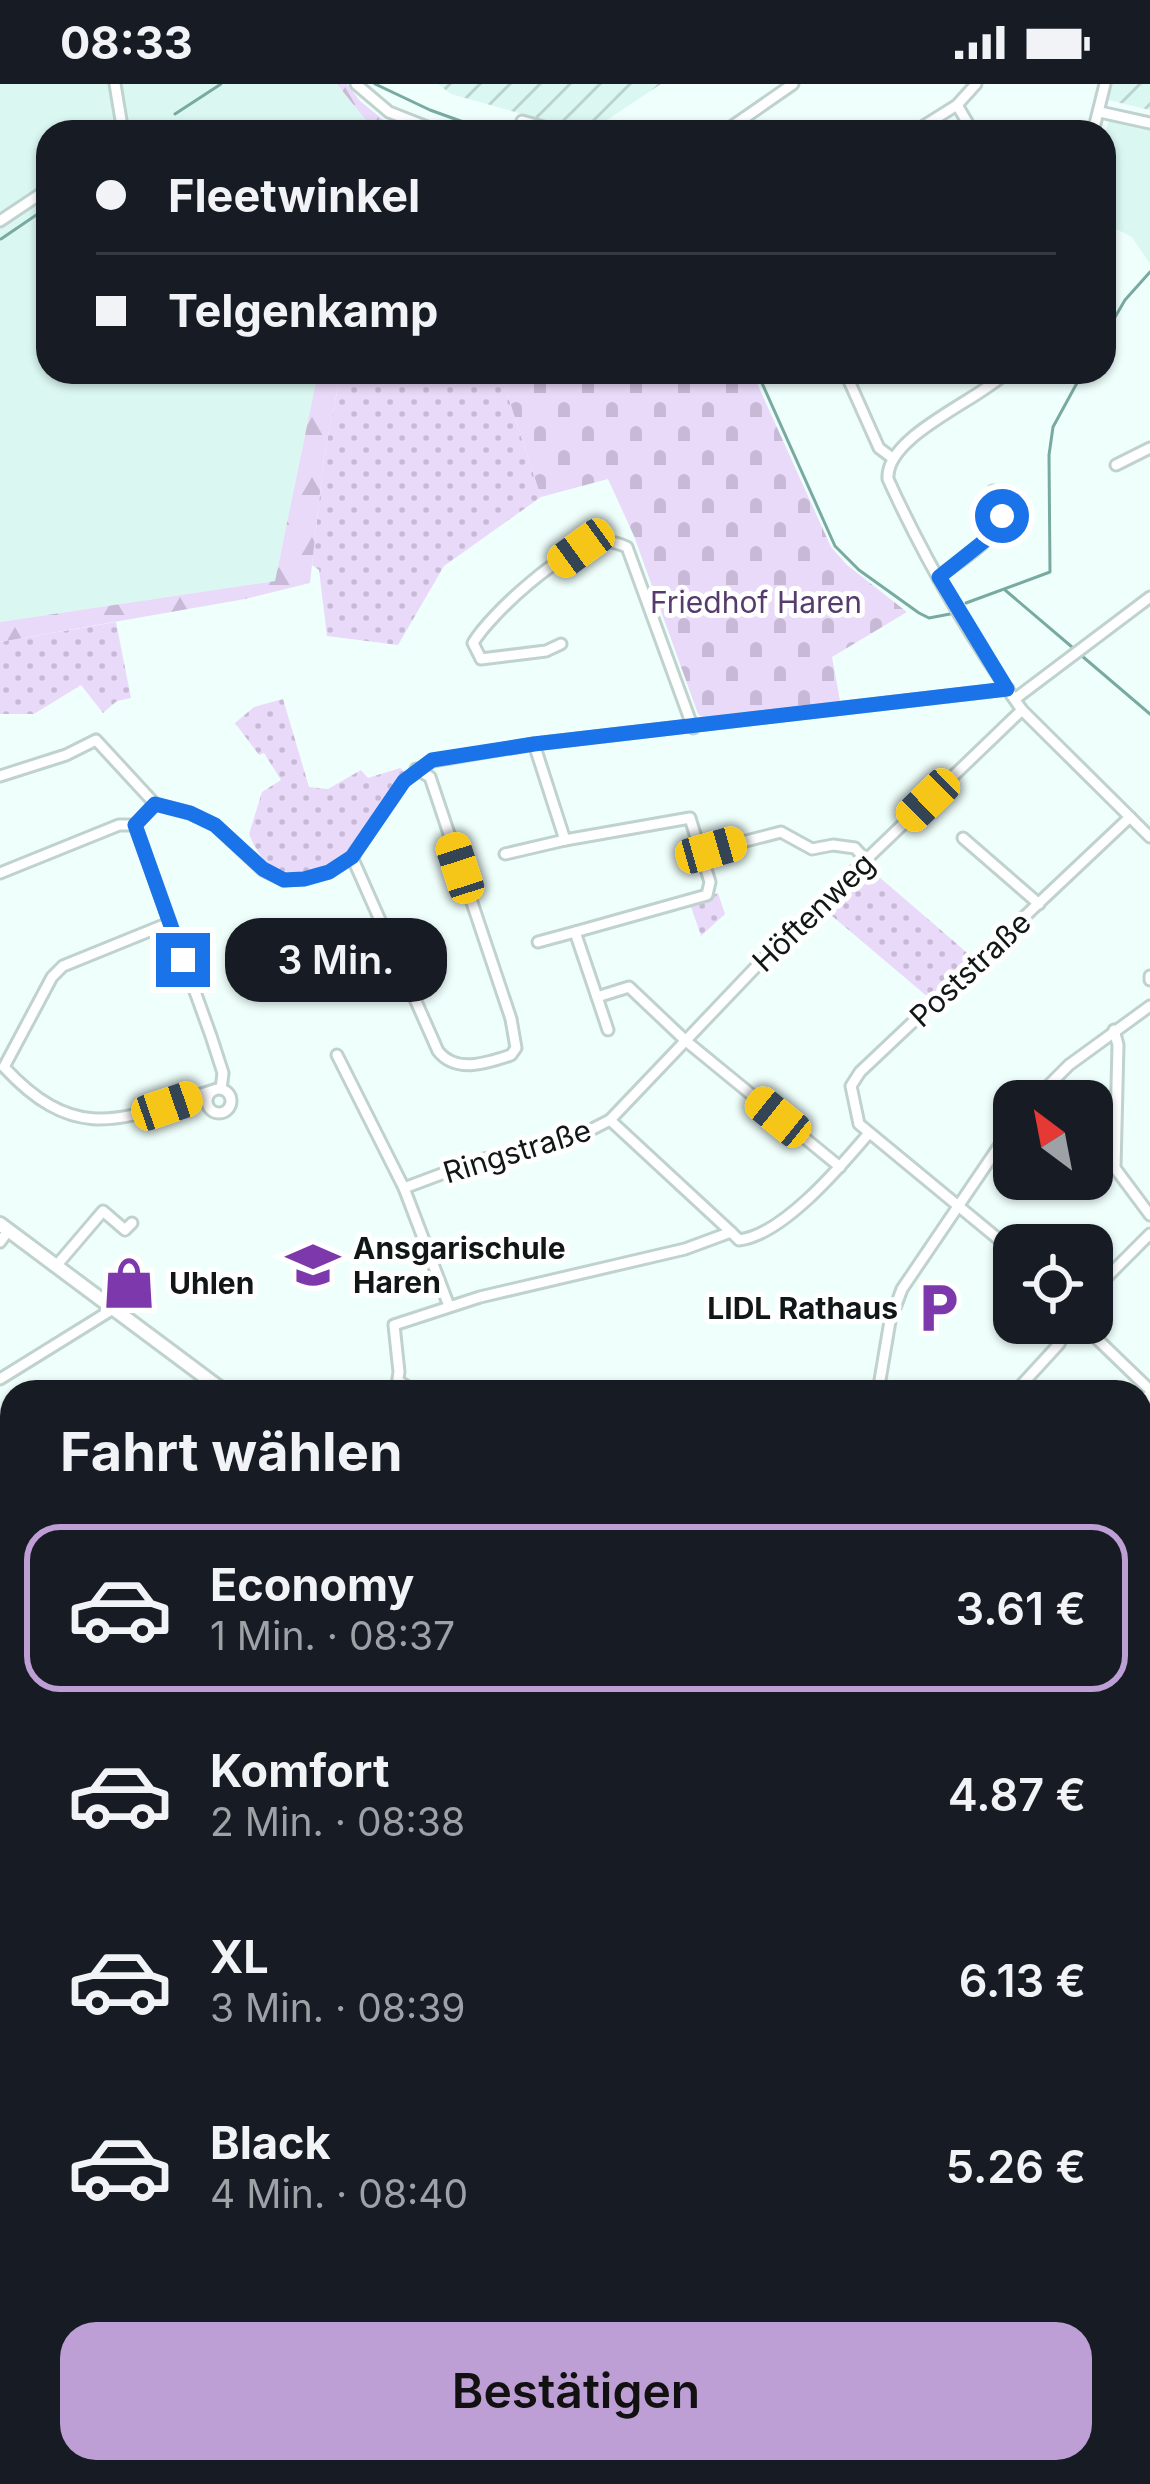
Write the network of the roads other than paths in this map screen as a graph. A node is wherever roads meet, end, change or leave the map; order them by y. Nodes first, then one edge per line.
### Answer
1 (115, 84) edge
2 (356, 84) edge
3 (793, 84) edge
4 (976, 84) edge
5 (1105, 84) edge
6 (957, 105) junction
7 (1100, 112) junction
8 (121, 120) edge
9 (409, 120) edge
10 (741, 120) edge
11 (933, 120) edge
12 (966, 120) edge
13 (1097, 120) edge
14 (1150, 123) edge
15 (36, 197) edge
16 (0, 221) edge
17 (850, 384) edge
18 (994, 384) edge
19 (1150, 448) edge
20 (891, 457) junction
21 (1116, 465) dead end
22 (1002, 516) dead end
23 (939, 577) junction
24 (1150, 597) edge
25 (561, 644) dead end
26 (1011, 694) junction
27 (1022, 710) junction
28 (692, 728) junction
29 (534, 744) junction
30 (416, 769) junction
31 (0, 776) edge
32 (155, 804) junction
33 (1130, 817) junction
34 (135, 825) junction
35 (1150, 837) edge
36 (963, 838) dead end
37 (565, 840) junction
38 (711, 850) dead end
39 (505, 854) dead end
40 (352, 857) junction
41 (866, 860) junction
42 (0, 873) edge
43 (1040, 904) junction
44 (169, 922) junction
45 (575, 932) junction
46 (538, 942) dead end
47 (598, 997) junction
48 (1150, 1006) edge
49 (608, 1030) dead end
50 (1114, 1030) junction
51 (686, 1041) junction
52 (337, 1055) dead end
53 (1057, 1080) edge
54 (610, 1120) junction
55 (869, 1133) junction
56 (993, 1155) edge
57 (840, 1167) junction
58 (404, 1188) junction
59 (958, 1207) junction
60 (1150, 1215) edge
61 (132, 1223) dead end
62 (3, 1232) edge
63 (730, 1232) junction
64 (993, 1235) edge
65 (1148, 1239) edge
66 (56, 1266) junction
67 (1113, 1272) edge
68 (449, 1306) junction
69 (113, 1309) junction
70 (1059, 1344) edge
71 (1102, 1344) edge
72 (0, 1378) edge
73 (209, 1380) edge
74 (398, 1380) edge
75 (880, 1380) edge
76 (1026, 1380) edge
77 (1139, 1380) edge

1 - 8 street
2 - 9 street
3 - 10 street
4 - 6 street
5 - 7 street
6 - 11 street
6 - 12 street
7 - 13 street
7 - 14 street
15 - 16 street
17 - 20 street
18 - 20 street
19 - 21 street
20 - 23 street
22 - 23 street
23 - 26 street
24 - 26 street
25 - 28 street
26 - 27 street
26 - 28 street
27 - 33 street
27 - 41 street, Höftenweg
28 - 29 street
29 - 30 street
29 - 37 street
30 - 40 street
30 - 40 street
31 - 32 street
32 - 34 street
32 - 40 street
33 - 35 street
33 - 43 street, Poststraße
34 - 42 street
34 - 44 street
36 - 43 street
37 - 39 street
37 - 45 street
38 - 41 street
41 - 51 street, Höftenweg
43 - 55 street, Poststraße
44 - 44 street
45 - 46 street
45 - 47 street
47 - 49 street
47 - 51 street
48 - 50 street
50 - 53 street
50 - 60 street
51 - 54 street, Höftenweg
51 - 57 street
52 - 58 street, Ringstraße
54 - 58 street, Ringstraße
54 - 63 street, Ringstraße
55 - 57 street
55 - 59 street
56 - 59 street
57 - 63 street
58 - 68 street, Ringstraße
59 - 64 street
59 - 75 street
61 - 66 street
62 - 66 main road
63 - 68 street
65 - 67 street
66 - 69 main road
68 - 74 street
69 - 72 street
69 - 73 main road
70 - 76 street
71 - 77 street

